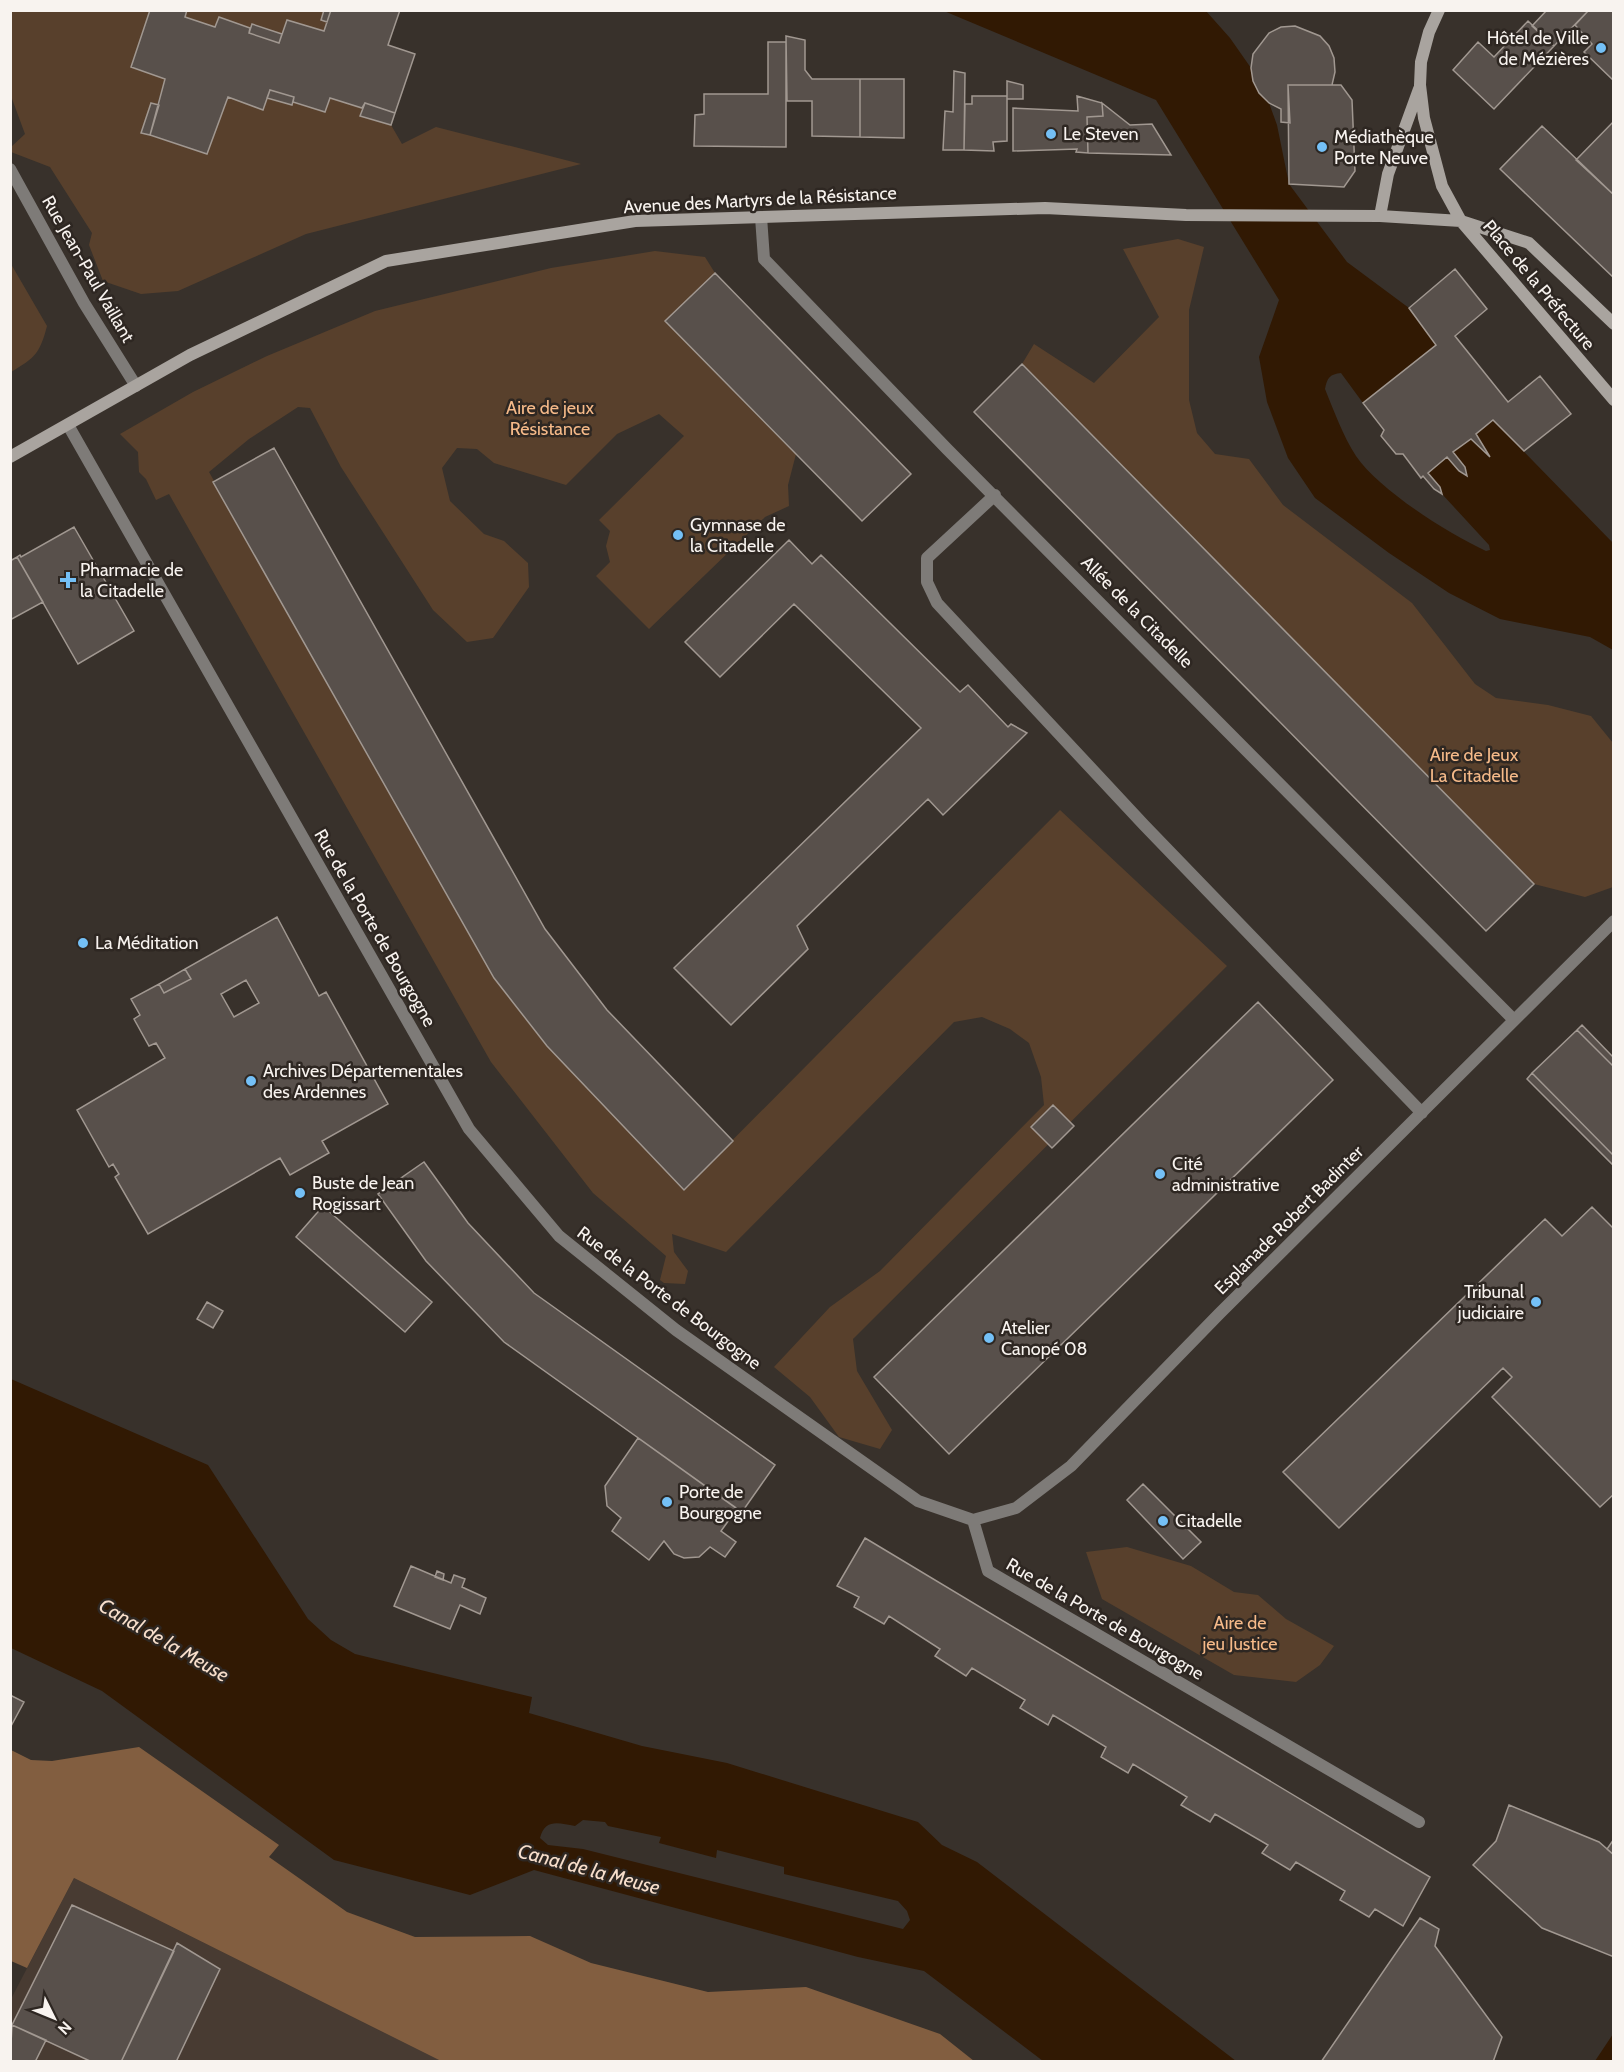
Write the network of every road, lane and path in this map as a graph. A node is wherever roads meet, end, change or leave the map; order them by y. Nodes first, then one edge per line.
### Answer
1 (1439, 10) edge
2 (1420, 85) junction
3 (10, 169) edge
4 (1203, 215) joint
5 (1380, 216) junction
6 (761, 217) junction
7 (1461, 221) junction
8 (1614, 324) edge
9 (136, 386) junction
10 (1614, 400) edge
11 (68, 425) junction
12 (10, 457) edge
13 (995, 495) junction
14 (1614, 921) edge
15 (1514, 1020) junction
16 (1422, 1113) junction
17 (973, 1520) junction
18 (1419, 1822) dead end

1 - 2 main road, Place de la Préfecture
2 - 5 main road, Place de la Préfecture
2 - 7 main road, Place de la Préfecture
3 - 9 street, Rue Jean-Paul Vaillant
4 - 5 main road, Place de la Préfecture
4 - 6 main road, Avenue des Martyrs de la Résistance
5 - 7 main road, Place de la Préfecture
6 - 9 main road, Avenue des Martyrs de la Résistance
6 - 13 street, Allée de la Citadelle
7 - 8 main road
7 - 10 main road, Place de la Préfecture
9 - 11 main road, Avenue des Martyrs de la Résistance
11 - 12 main road, Avenue des Martyrs de la Résistance
11 - 17 street, Rue de la Porte de Bourgogne
13 - 15 street, Allée de la Citadelle
13 - 16 street
14 - 15 street, Esplanade Robert Badinter
15 - 16 street, Esplanade Robert Badinter
16 - 17 street, Esplanade Robert Badinter
17 - 18 street, Rue de la Porte de Bourgogne

